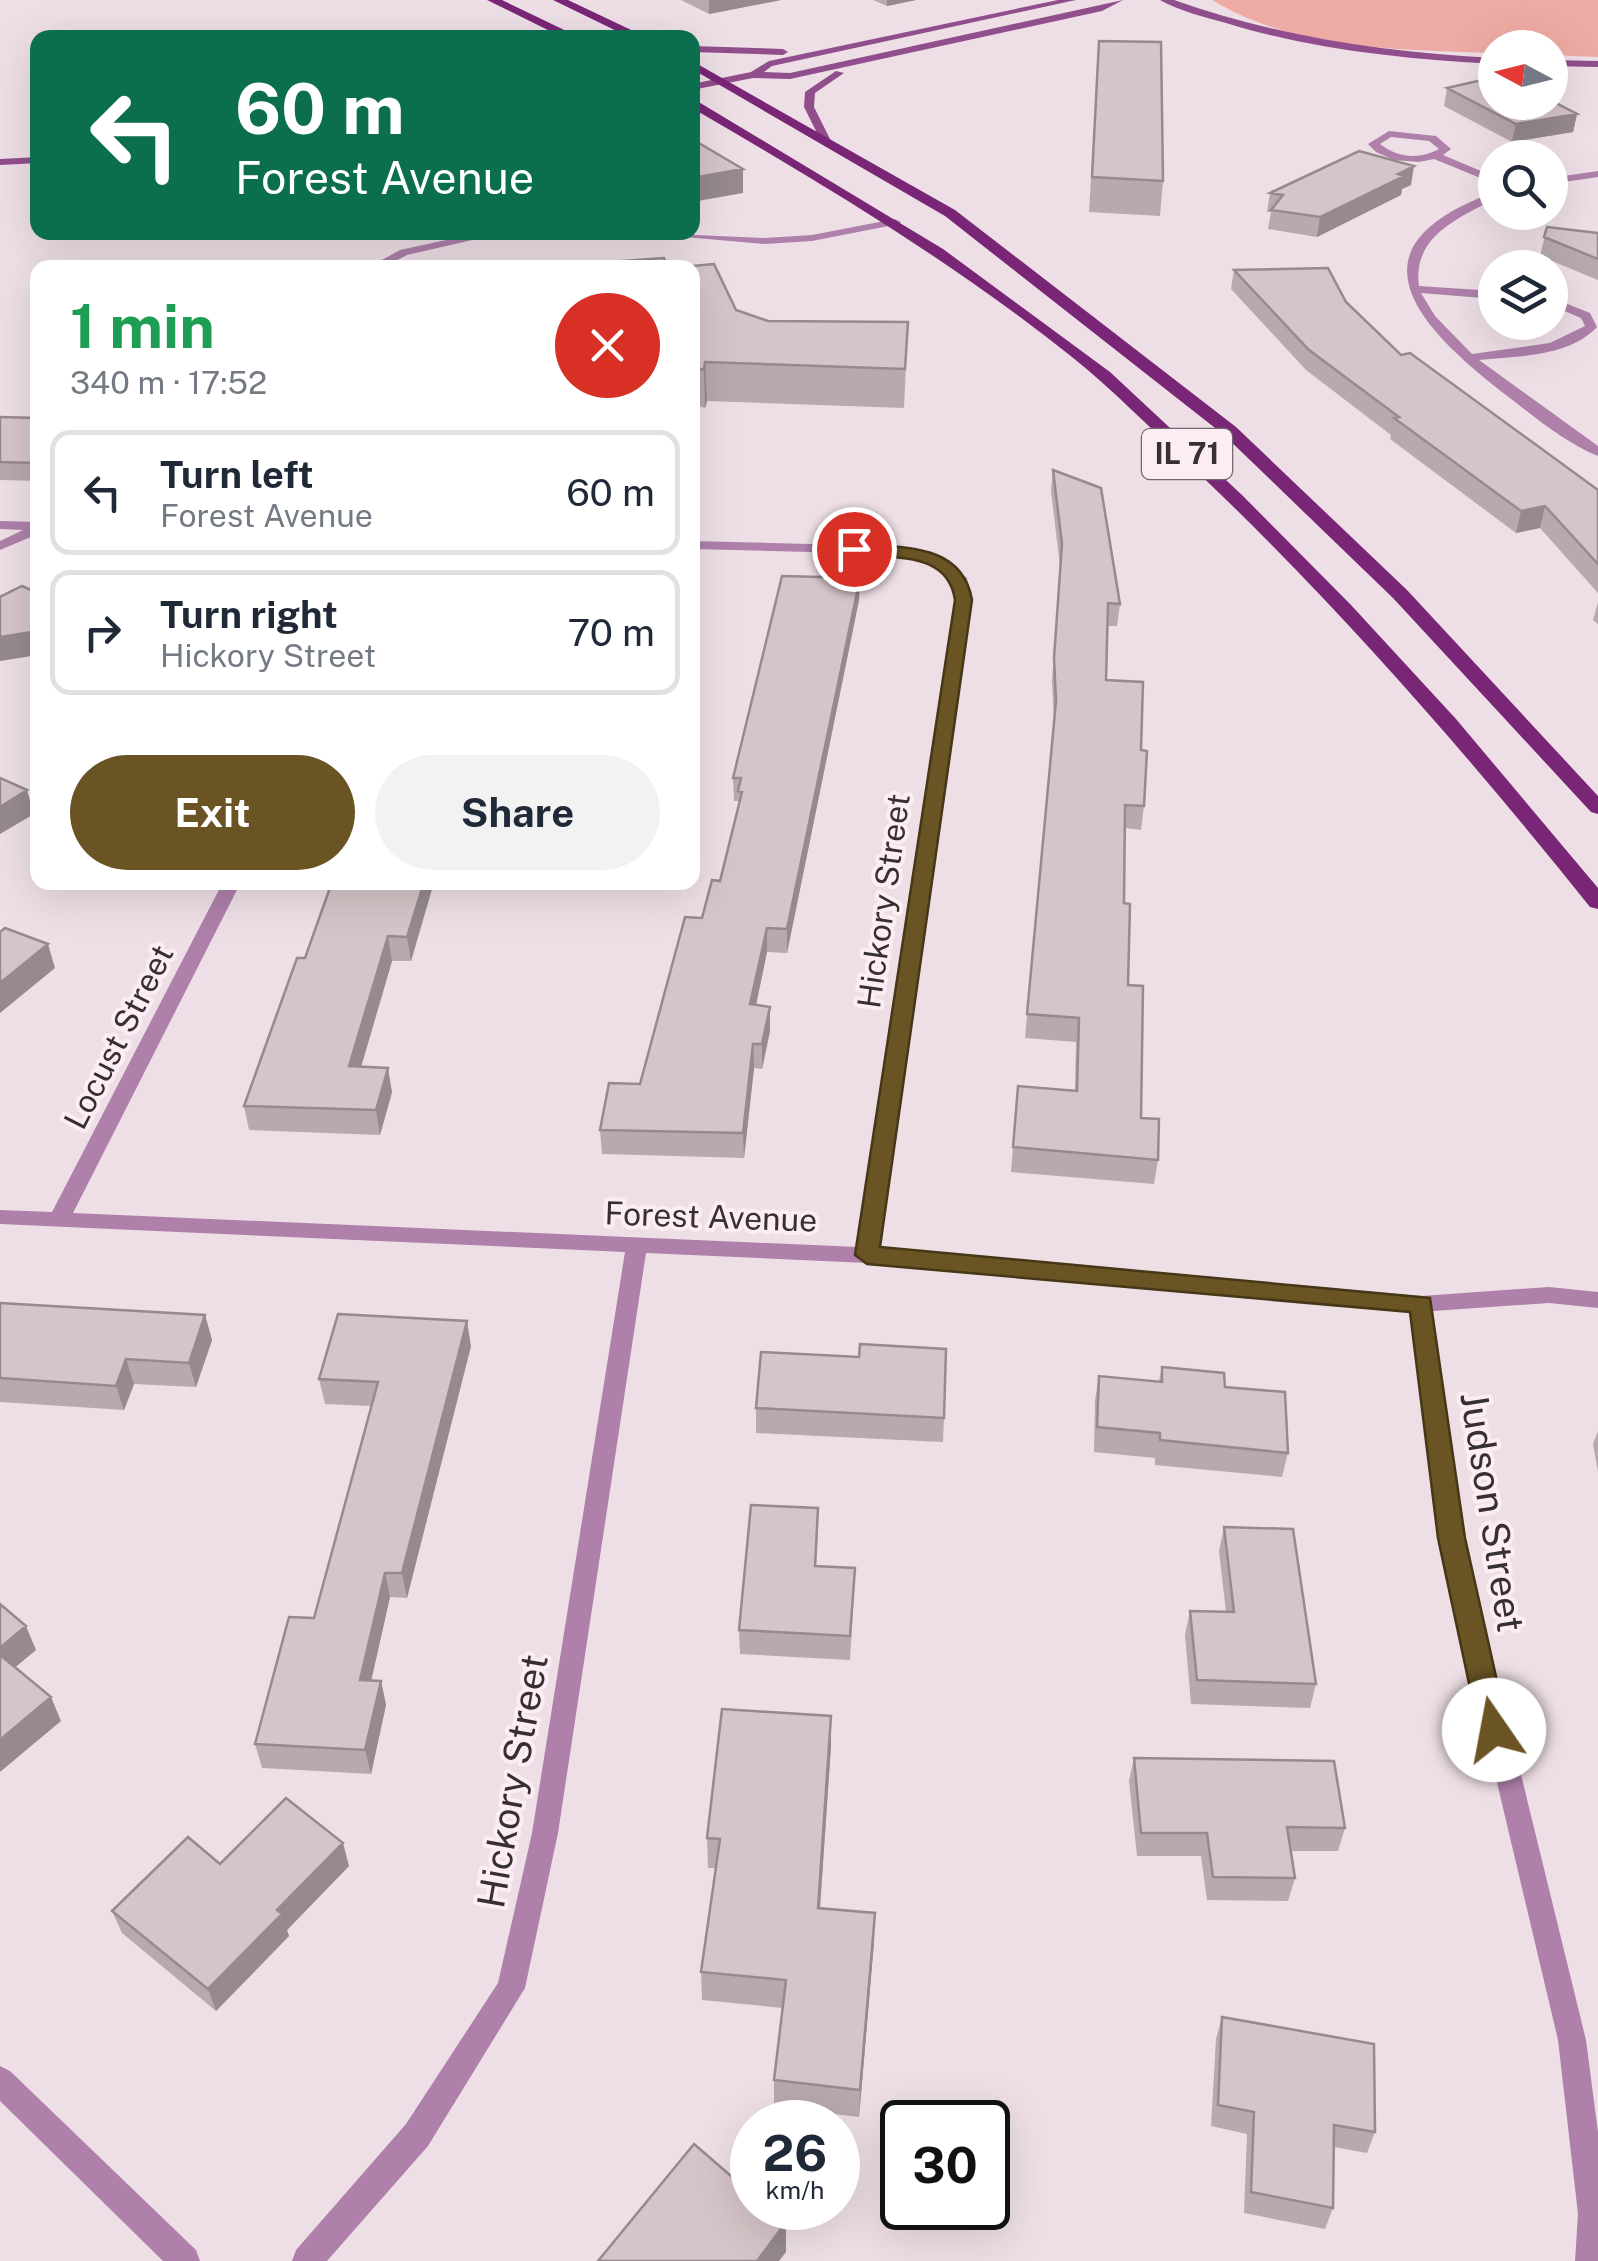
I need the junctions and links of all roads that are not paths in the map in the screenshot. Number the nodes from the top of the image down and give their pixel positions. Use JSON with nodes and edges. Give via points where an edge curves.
{"nodes":[{"id":1,"x":493,"y":0,"type":"edge"},
{"id":2,"x":559,"y":0,"type":"edge"},
{"id":3,"x":1071,"y":0,"type":"edge"},
{"id":4,"x":1118,"y":0,"type":"edge"},
{"id":5,"x":1165,"y":0,"type":"edge"},
{"id":6,"x":558,"y":30,"type":"edge"},
{"id":7,"x":625,"y":30,"type":"edge"},
{"id":8,"x":855,"y":45,"type":"junction"},
{"id":9,"x":700,"y":51,"type":"edge"},
{"id":10,"x":880,"y":57,"type":"junction"},
{"id":11,"x":1478,"y":60,"type":"edge"},
{"id":12,"x":1568,"y":63,"type":"edge"},
{"id":13,"x":1598,"y":64,"type":"edge"},
{"id":14,"x":700,"y":68,"type":"edge"},
{"id":15,"x":753,"y":75,"type":"junction"},
{"id":16,"x":724,"y":81,"type":"junction"},
{"id":17,"x":700,"y":86,"type":"edge"},
{"id":18,"x":700,"y":107,"type":"edge"},
{"id":19,"x":826,"y":141,"type":"junction"},
{"id":20,"x":1436,"y":156,"type":"junction"},
{"id":21,"x":30,"y":160,"type":"edge"},
{"id":22,"x":0,"y":162,"type":"edge"},
{"id":23,"x":1478,"y":173,"type":"edge"},
{"id":24,"x":1598,"y":174,"type":"edge"},
{"id":25,"x":1568,"y":178,"type":"edge"},
{"id":26,"x":1478,"y":205,"type":"edge"},
{"id":27,"x":895,"y":222,"type":"junction"},
{"id":28,"x":700,"y":237,"type":"edge"},
{"id":29,"x":463,"y":240,"type":"edge"},
{"id":30,"x":388,"y":260,"type":"edge"},
{"id":31,"x":1414,"y":289,"type":"junction"},
{"id":32,"x":1478,"y":294,"type":"edge"},
{"id":33,"x":1568,"y":308,"type":"edge"},
{"id":34,"x":1470,"y":358,"type":"junction"},
{"id":35,"x":1598,"y":452,"type":"edge"},
{"id":36,"x":0,"y":525,"type":"edge"},
{"id":37,"x":30,"y":527,"type":"edge"},
{"id":38,"x":30,"y":531,"type":"edge"},
{"id":39,"x":700,"y":544,"type":"edge"},
{"id":40,"x":0,"y":546,"type":"edge"},
{"id":41,"x":1598,"y":808,"type":"edge"},
{"id":42,"x":228,"y":890,"type":"edge"},
{"id":43,"x":1598,"y":902,"type":"edge"},
{"id":44,"x":0,"y":1217,"type":"edge"},
{"id":45,"x":58,"y":1219,"type":"junction"},
{"id":46,"x":636,"y":1248,"type":"junction"},
{"id":47,"x":867,"y":1255,"type":"junction"},
{"id":48,"x":1598,"y":1300,"type":"edge"},
{"id":49,"x":1421,"y":1304,"type":"junction"},
{"id":50,"x":0,"y":2081,"type":"edge"},
{"id":51,"x":185,"y":2261,"type":"edge"},
{"id":52,"x":306,"y":2261,"type":"edge"},
{"id":53,"x":1590,"y":2261,"type":"edge"}],
"edges":[{"from":1,"to":6,"type":"main road"},
{"from":2,"to":7,"type":"main road"},
{"from":3,"to":8,"type":"main road"},
{"from":4,"to":10,"type":"main road"},
{"from":5,"to":11,"type":"main road","via":[[1245,30],[1308,44]]},
{"from":8,"to":9,"type":"main road","via":[[748,54]]},
{"from":8,"to":15,"type":"main road","via":[[769,64]]},
{"from":10,"to":15,"type":"main road","via":[[790,76]]},
{"from":10,"to":19,"type":"main road","via":[[830,76],[810,92],[809,107]]},
{"from":12,"to":13,"type":"main road"},
{"from":14,"to":16,"type":"main road","number":"IL 71"},
{"from":15,"to":16,"type":"main road"},
{"from":16,"to":17,"type":"main road"},
{"from":16,"to":19,"type":"main road","number":"IL 71"},
{"from":18,"to":27,"type":"main road","number":"IL 71"},
{"from":19,"to":41,"type":"main road","number":"IL 71","via":[[950,213],[1230,431],[1400,594]]},
{"from":20,"to":20,"type":"street","via":[[1444,145],[1422,135],[1389,134],[1373,144],[1403,158]]},
{"from":20,"to":23,"type":"street"},
{"from":21,"to":22,"type":"main road"},
{"from":24,"to":25,"type":"street"},
{"from":26,"to":31,"type":"street","via":[[1438,228],[1416,254],[1410,271]]},
{"from":27,"to":28,"type":"street","via":[[765,241]]},
{"from":27,"to":43,"type":"main road","number":"IL 71","via":[[1081,357],[1277,536],[1497,776]]},
{"from":29,"to":30,"type":"street"},
{"from":31,"to":32,"type":"street"},
{"from":31,"to":34,"type":"street","via":[[1438,331]]},
{"from":33,"to":34,"type":"street","via":[[1586,316],[1590,327],[1584,336]]},
{"from":34,"to":35,"type":"street"},
{"from":36,"to":37,"type":"street"},
{"from":38,"to":40,"type":"street"},
{"from":39,"to":47,"type":"street","name":"Hickory Street","via":[[887,550],[922,555],[960,578],[963,600]]},
{"from":42,"to":45,"type":"street","name":"Locust Street"},
{"from":44,"to":45,"type":"street","name":"Forest Avenue"},
{"from":45,"to":46,"type":"street","name":"Forest Avenue"},
{"from":46,"to":47,"type":"street","name":"Forest Avenue"},
{"from":46,"to":52,"type":"street","name":"Hickory Street","via":[[546,1832],[512,1988],[417,2134]]},
{"from":47,"to":49,"type":"street","name":"Forest Avenue"},
{"from":48,"to":49,"type":"street","name":"Forest Avenue","via":[[1549,1296]]},
{"from":49,"to":53,"type":"street","name":"Judson Street","via":[[1452,1538],[1572,2040],[1593,2214]]},
{"from":50,"to":51,"type":"street"}]}
